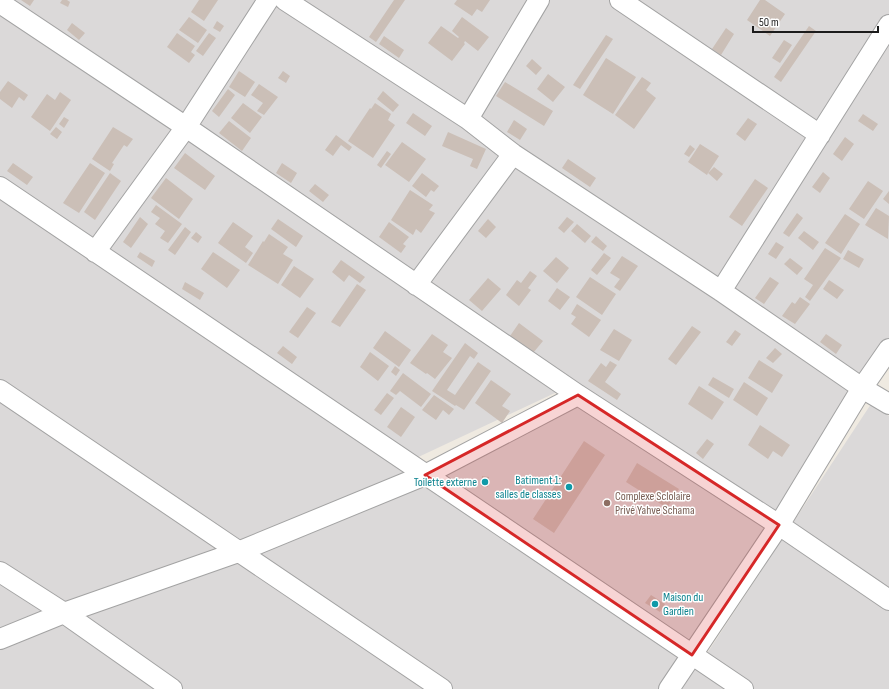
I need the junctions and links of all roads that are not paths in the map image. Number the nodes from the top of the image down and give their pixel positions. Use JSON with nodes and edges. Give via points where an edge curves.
{"nodes":[{"id":1,"x":268,"y":0,"type":"edge"},
{"id":2,"x":285,"y":0,"type":"edge"},
{"id":3,"x":539,"y":0,"type":"edge"},
{"id":4,"x":620,"y":0,"type":"edge"},
{"id":5,"x":0,"y":3,"type":"edge"},
{"id":6,"x":889,"y":25,"type":"edge"},
{"id":7,"x":468,"y":119,"type":"junction"},
{"id":8,"x":186,"y":127,"type":"junction"},
{"id":9,"x":820,"y":135,"type":"junction"},
{"id":10,"x":513,"y":154,"type":"junction"},
{"id":11,"x":0,"y":187,"type":"edge"},
{"id":12,"x":95,"y":252,"type":"junction"},
{"id":13,"x":416,"y":285,"type":"junction"},
{"id":14,"x":721,"y":291,"type":"junction"},
{"id":15,"x":889,"y":350,"type":"edge"},
{"id":16,"x":862,"y":388,"type":"junction"},
{"id":17,"x":0,"y":390,"type":"edge"},
{"id":18,"x":578,"y":395,"type":"junction"},
{"id":19,"x":889,"y":404,"type":"edge"},
{"id":20,"x":425,"y":474,"type":"junction"},
{"id":21,"x":779,"y":525,"type":"junction"},
{"id":22,"x":238,"y":552,"type":"junction"},
{"id":23,"x":0,"y":572,"type":"edge"},
{"id":24,"x":889,"y":600,"type":"edge"},
{"id":25,"x":64,"y":613,"type":"junction"},
{"id":26,"x":0,"y":639,"type":"edge"},
{"id":27,"x":692,"y":655,"type":"junction"},
{"id":28,"x":172,"y":689,"type":"edge"},
{"id":29,"x":442,"y":689,"type":"edge"},
{"id":30,"x":669,"y":689,"type":"edge"},
{"id":31,"x":743,"y":689,"type":"edge"}],
"edges":[{"from":1,"to":8,"type":"street"},
{"from":2,"to":7,"type":"street"},
{"from":3,"to":7,"type":"street"},
{"from":4,"to":9,"type":"street"},
{"from":5,"to":8,"type":"street"},
{"from":6,"to":9,"type":"street"},
{"from":7,"to":10,"type":"street"},
{"from":8,"to":12,"type":"street"},
{"from":8,"to":13,"type":"street"},
{"from":9,"to":14,"type":"street"},
{"from":10,"to":13,"type":"street"},
{"from":10,"to":14,"type":"street"},
{"from":11,"to":12,"type":"street"},
{"from":12,"to":20,"type":"street"},
{"from":13,"to":18,"type":"street"},
{"from":14,"to":16,"type":"street"},
{"from":15,"to":16,"type":"street"},
{"from":16,"to":19,"type":"street"},
{"from":16,"to":21,"type":"street"},
{"from":17,"to":22,"type":"street"},
{"from":18,"to":20,"type":"street"},
{"from":18,"to":21,"type":"street"},
{"from":20,"to":22,"type":"street"},
{"from":20,"to":27,"type":"street"},
{"from":21,"to":24,"type":"street"},
{"from":21,"to":27,"type":"street"},
{"from":22,"to":25,"type":"street"},
{"from":22,"to":29,"type":"street"},
{"from":23,"to":25,"type":"street"},
{"from":25,"to":26,"type":"street"},
{"from":25,"to":28,"type":"street"},
{"from":27,"to":30,"type":"street"},
{"from":27,"to":31,"type":"street"}]}
